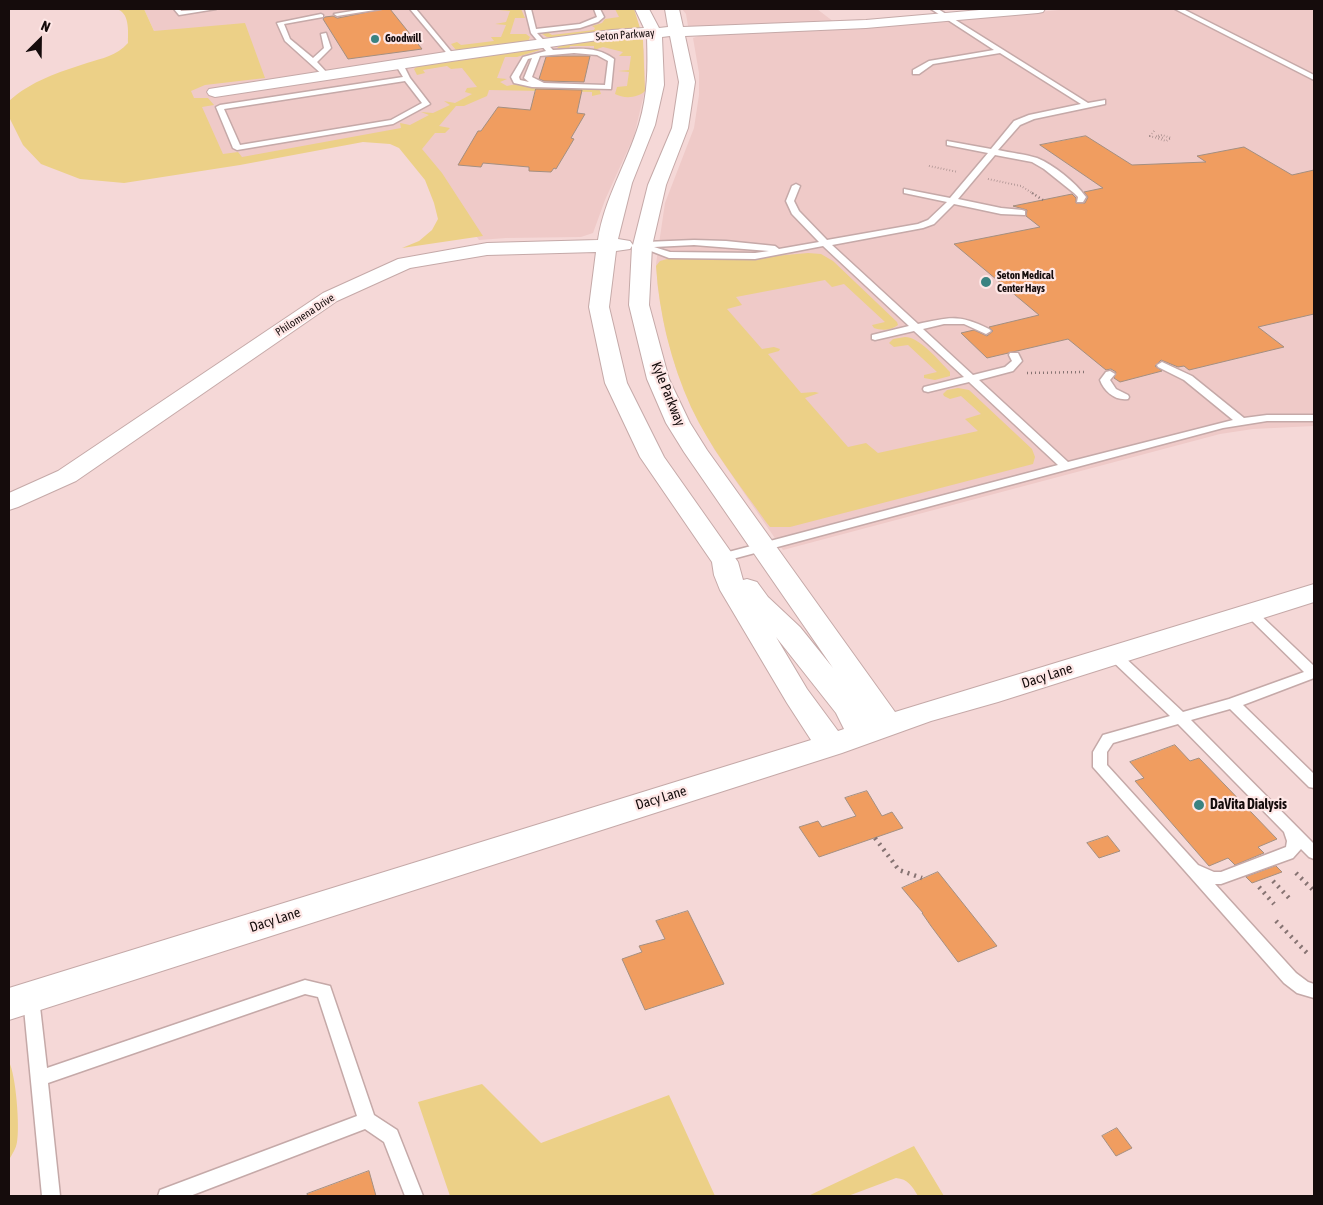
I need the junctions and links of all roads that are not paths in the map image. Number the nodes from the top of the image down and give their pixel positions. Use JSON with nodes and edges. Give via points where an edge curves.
{"nodes":[{"id":1,"x":177,"y":9,"type":"edge"},
{"id":2,"x":205,"y":9,"type":"edge"},
{"id":3,"x":213,"y":9,"type":"edge"},
{"id":4,"x":378,"y":9,"type":"edge"},
{"id":5,"x":413,"y":9,"type":"edge"},
{"id":6,"x":528,"y":9,"type":"edge"},
{"id":7,"x":598,"y":9,"type":"edge"},
{"id":8,"x":642,"y":9,"type":"edge"},
{"id":9,"x":672,"y":9,"type":"edge"},
{"id":10,"x":934,"y":9,"type":"edge"},
{"id":11,"x":1038,"y":9,"type":"edge"},
{"id":12,"x":1178,"y":9,"type":"edge"},
{"id":13,"x":337,"y":14,"type":"dead end"},
{"id":14,"x":321,"y":16,"type":"dead end"},
{"id":15,"x":948,"y":18,"type":"junction"},
{"id":16,"x":533,"y":31,"type":"junction"},
{"id":17,"x":677,"y":32,"type":"junction"},
{"id":18,"x":654,"y":33,"type":"junction"},
{"id":19,"x":324,"y":34,"type":"dead end"},
{"id":20,"x":544,"y":50,"type":"junction"},
{"id":21,"x":1000,"y":51,"type":"junction"},
{"id":22,"x":452,"y":56,"type":"junction"},
{"id":23,"x":314,"y":61,"type":"junction"},
{"id":24,"x":398,"y":64,"type":"junction"},
{"id":25,"x":916,"y":72,"type":"dead end"},
{"id":26,"x":325,"y":75,"type":"junction"},
{"id":27,"x":1314,"y":78,"type":"edge"},
{"id":28,"x":407,"y":79,"type":"junction"},
{"id":29,"x":608,"y":86,"type":"junction"},
{"id":30,"x":215,"y":92,"type":"joint"},
{"id":31,"x":608,"y":96,"type":"dead end"},
{"id":32,"x":1102,"y":102,"type":"dead end"},
{"id":33,"x":1087,"y":105,"type":"junction"},
{"id":34,"x":220,"y":107,"type":"junction"},
{"id":35,"x":950,"y":143,"type":"dead end"},
{"id":36,"x":992,"y":152,"type":"junction"},
{"id":37,"x":796,"y":186,"type":"dead end"},
{"id":38,"x":907,"y":191,"type":"dead end"},
{"id":39,"x":1080,"y":200,"type":"dead end"},
{"id":40,"x":952,"y":201,"type":"junction"},
{"id":41,"x":1022,"y":213,"type":"dead end"},
{"id":42,"x":826,"y":244,"type":"junction"},
{"id":43,"x":606,"y":245,"type":"junction"},
{"id":44,"x":642,"y":246,"type":"junction"},
{"id":45,"x":916,"y":328,"type":"junction"},
{"id":46,"x":986,"y":331,"type":"dead end"},
{"id":47,"x":875,"y":337,"type":"dead end"},
{"id":48,"x":1014,"y":355,"type":"dead end"},
{"id":49,"x":1162,"y":365,"type":"dead end"},
{"id":50,"x":1110,"y":374,"type":"dead end"},
{"id":51,"x":971,"y":379,"type":"junction"},
{"id":52,"x":928,"y":389,"type":"dead end"},
{"id":53,"x":1124,"y":398,"type":"dead end"},
{"id":54,"x":1314,"y":418,"type":"edge"},
{"id":55,"x":1241,"y":420,"type":"junction"},
{"id":56,"x":1066,"y":466,"type":"junction"},
{"id":57,"x":9,"y":502,"type":"edge"},
{"id":58,"x":763,"y":545,"type":"junction"},
{"id":59,"x":723,"y":560,"type":"junction"},
{"id":60,"x":1314,"y":592,"type":"edge"},
{"id":61,"x":1250,"y":612,"type":"junction"},
{"id":62,"x":1114,"y":655,"type":"junction"},
{"id":63,"x":1314,"y":673,"type":"edge"},
{"id":64,"x":1233,"y":703,"type":"junction"},
{"id":65,"x":1182,"y":718,"type":"junction"},
{"id":66,"x":860,"y":735,"type":"junction"},
{"id":67,"x":1314,"y":783,"type":"edge"},
{"id":68,"x":1291,"y":831,"type":"junction"},
{"id":69,"x":1314,"y":853,"type":"edge"},
{"id":70,"x":1190,"y":867,"type":"junction"},
{"id":71,"x":1314,"y":991,"type":"edge"},
{"id":72,"x":20,"y":1001,"type":"edge"},
{"id":73,"x":40,"y":1078,"type":"junction"},
{"id":74,"x":368,"y":1120,"type":"junction"},
{"id":75,"x":51,"y":1196,"type":"edge"},
{"id":76,"x":167,"y":1196,"type":"edge"},
{"id":77,"x":414,"y":1196,"type":"edge"}],
"edges":[{"from":1,"to":2,"type":"lane","via":[[179,13]]},
{"from":2,"to":3,"type":"lane"},
{"from":4,"to":13,"type":"lane"},
{"from":5,"to":22,"type":"lane"},
{"from":6,"to":16,"type":"lane"},
{"from":7,"to":16,"type":"lane","via":[[601,17],[598,21]]},
{"from":8,"to":18,"type":"street"},
{"from":9,"to":17,"type":"street","name":"Kyle Parkway"},
{"from":10,"to":15,"type":"lane"},
{"from":11,"to":15,"type":"street","name":"Seton Parkway"},
{"from":12,"to":27,"type":"lane"},
{"from":14,"to":23,"type":"lane","via":[[280,23],[290,45]]},
{"from":15,"to":17,"type":"street","name":"Seton Parkway"},
{"from":15,"to":21,"type":"lane"},
{"from":16,"to":20,"type":"lane"},
{"from":17,"to":18,"type":"street","name":"Seton Parkway"},
{"from":17,"to":44,"type":"street","name":"Kyle Parkway","via":[[687,82],[680,128],[657,185]]},
{"from":18,"to":20,"type":"street","name":"Seton Parkway","via":[[612,34]]},
{"from":18,"to":43,"type":"street","via":[[656,85],[647,125],[623,183]]},
{"from":19,"to":23,"type":"lane","via":[[328,48]]},
{"from":20,"to":22,"type":"street","name":"Seton Parkway"},
{"from":20,"to":29,"type":"lane","via":[[608,56],[612,60]]},
{"from":20,"to":29,"type":"lane","via":[[528,78],[534,82]]},
{"from":20,"to":29,"type":"lane","via":[[525,58],[517,81],[532,85]]},
{"from":21,"to":25,"type":"lane","via":[[931,62]]},
{"from":21,"to":33,"type":"lane"},
{"from":22,"to":24,"type":"street","name":"Seton Parkway"},
{"from":23,"to":26,"type":"lane"},
{"from":24,"to":26,"type":"street","name":"Seton Parkway"},
{"from":24,"to":28,"type":"lane"},
{"from":26,"to":30,"type":"street","name":"Seton Parkway"},
{"from":28,"to":34,"type":"lane"},
{"from":28,"to":34,"type":"lane","via":[[426,104],[393,122],[237,148]]},
{"from":29,"to":31,"type":"lane"},
{"from":30,"to":34,"type":"lane"},
{"from":32,"to":33,"type":"lane"},
{"from":33,"to":36,"type":"lane","via":[[1023,120]]},
{"from":35,"to":36,"type":"lane"},
{"from":36,"to":39,"type":"lane","via":[[1041,163],[1078,191],[1082,197]]},
{"from":36,"to":40,"type":"lane"},
{"from":37,"to":42,"type":"lane","via":[[790,198],[791,206]]},
{"from":38,"to":40,"type":"lane"},
{"from":40,"to":41,"type":"lane","via":[[1001,212]]},
{"from":40,"to":42,"type":"lane","via":[[931,222]]},
{"from":42,"to":44,"type":"lane","via":[[755,256],[669,255]]},
{"from":42,"to":45,"type":"lane"},
{"from":43,"to":44,"type":"street","name":"Philomena Drive"},
{"from":43,"to":57,"type":"street","name":"Philomena Drive","via":[[487,249],[405,263],[330,297],[68,476]]},
{"from":43,"to":59,"type":"street","via":[[599,307],[616,383],[652,457]]},
{"from":44,"to":58,"type":"street","name":"Kyle Parkway","via":[[639,305],[658,378],[678,423],[696,452]]},
{"from":45,"to":46,"type":"lane","via":[[957,321]]},
{"from":45,"to":47,"type":"lane"},
{"from":45,"to":51,"type":"lane"},
{"from":48,"to":51,"type":"lane","via":[[1017,361],[1009,369]]},
{"from":49,"to":55,"type":"lane","via":[[1193,382]]},
{"from":50,"to":53,"type":"lane","via":[[1105,380],[1107,386]]},
{"from":51,"to":52,"type":"lane"},
{"from":51,"to":56,"type":"lane"},
{"from":54,"to":55,"type":"lane"},
{"from":55,"to":56,"type":"lane"},
{"from":56,"to":58,"type":"lane"},
{"from":58,"to":59,"type":"lane"},
{"from":58,"to":66,"type":"street","name":"Kyle Parkway"},
{"from":59,"to":66,"type":"street","via":[[811,660],[848,708]]},
{"from":60,"to":61,"type":"street","name":"Dacy Lane"},
{"from":61,"to":62,"type":"street","name":"Dacy Lane"},
{"from":61,"to":63,"type":"lane"},
{"from":62,"to":65,"type":"lane"},
{"from":62,"to":66,"type":"street","name":"Dacy Lane","via":[[923,712]]},
{"from":63,"to":64,"type":"lane"},
{"from":64,"to":65,"type":"lane"},
{"from":64,"to":67,"type":"lane"},
{"from":65,"to":68,"type":"lane"},
{"from":65,"to":70,"type":"lane","via":[[1108,739],[1098,756],[1100,767]]},
{"from":66,"to":72,"type":"street","name":"Dacy Lane"},
{"from":68,"to":69,"type":"lane"},
{"from":68,"to":70,"type":"lane","via":[[1293,850],[1288,854],[1221,878],[1204,875]]},
{"from":70,"to":71,"type":"lane","via":[[1290,978]]},
{"from":72,"to":73,"type":"lane"},
{"from":73,"to":74,"type":"lane","via":[[305,987],[324,991]]},
{"from":73,"to":75,"type":"lane"},
{"from":74,"to":76,"type":"lane"},
{"from":74,"to":77,"type":"lane","via":[[391,1136]]}]}
